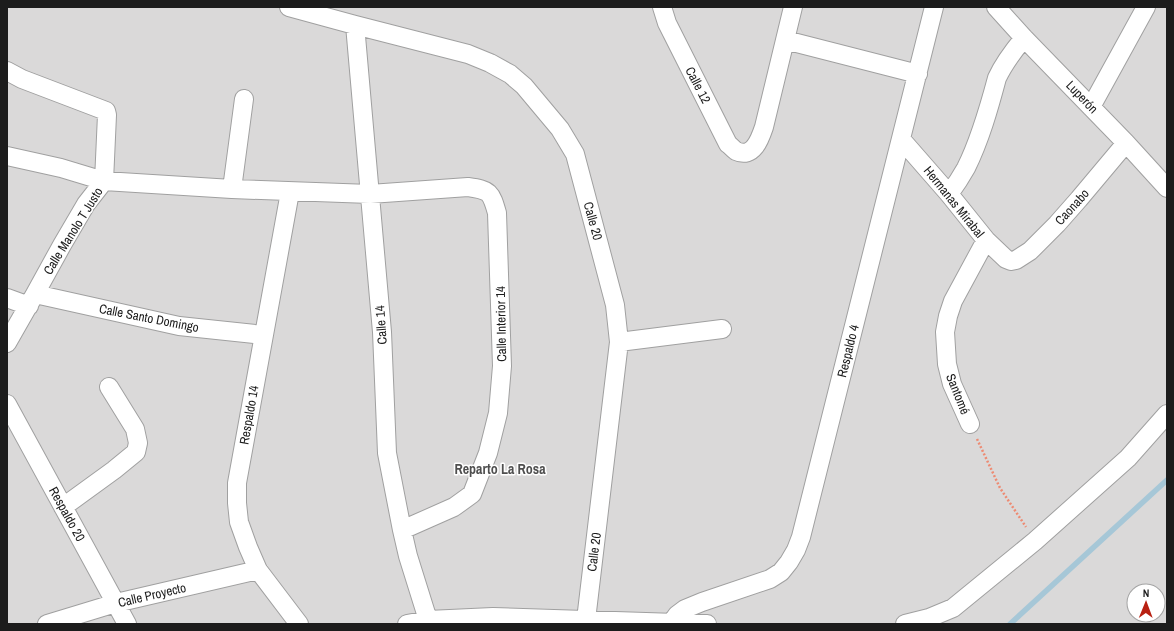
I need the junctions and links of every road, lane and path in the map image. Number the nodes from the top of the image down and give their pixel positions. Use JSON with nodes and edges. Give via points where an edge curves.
{"nodes":[{"id":1,"x":289,"y":7,"type":"edge"},
{"id":2,"x":662,"y":7,"type":"edge"},
{"id":3,"x":793,"y":7,"type":"edge"},
{"id":4,"x":934,"y":7,"type":"edge"},
{"id":5,"x":996,"y":7,"type":"edge"},
{"id":6,"x":1146,"y":7,"type":"edge"},
{"id":7,"x":355,"y":25,"type":"junction"},
{"id":8,"x":1024,"y":38,"type":"junction"},
{"id":9,"x":785,"y":40,"type":"junction"},
{"id":10,"x":7,"y":71,"type":"edge"},
{"id":11,"x":918,"y":74,"type":"junction"},
{"id":12,"x":244,"y":99,"type":"dead end"},
{"id":13,"x":1091,"y":107,"type":"junction"},
{"id":14,"x":901,"y":138,"type":"junction"},
{"id":15,"x":1126,"y":143,"type":"junction"},
{"id":16,"x":7,"y":156,"type":"edge"},
{"id":17,"x":104,"y":181,"type":"junction"},
{"id":18,"x":1167,"y":188,"type":"edge"},
{"id":19,"x":232,"y":189,"type":"junction"},
{"id":20,"x":290,"y":192,"type":"junction"},
{"id":21,"x":370,"y":194,"type":"junction"},
{"id":22,"x":949,"y":194,"type":"junction"},
{"id":23,"x":986,"y":240,"type":"junction"},
{"id":24,"x":1011,"y":261,"type":"joint"},
{"id":25,"x":7,"y":298,"type":"edge"},
{"id":26,"x":32,"y":300,"type":"junction"},
{"id":27,"x":722,"y":329,"type":"dead end"},
{"id":28,"x":264,"y":335,"type":"junction"},
{"id":29,"x":619,"y":342,"type":"junction"},
{"id":30,"x":7,"y":343,"type":"edge"},
{"id":31,"x":109,"y":387,"type":"dead end"},
{"id":32,"x":7,"y":404,"type":"edge"},
{"id":33,"x":1167,"y":414,"type":"edge"},
{"id":34,"x":970,"y":424,"type":"joint"},
{"id":35,"x":63,"y":507,"type":"junction"},
{"id":36,"x":402,"y":530,"type":"junction"},
{"id":37,"x":1035,"y":541,"type":"junction"},
{"id":38,"x":258,"y":570,"type":"junction"},
{"id":39,"x":116,"y":603,"type":"junction"},
{"id":40,"x":428,"y":620,"type":"junction"},
{"id":41,"x":586,"y":620,"type":"junction"},
{"id":42,"x":672,"y":622,"type":"junction"},
{"id":43,"x":47,"y":624,"type":"edge"},
{"id":44,"x":127,"y":624,"type":"edge"},
{"id":45,"x":299,"y":624,"type":"edge"},
{"id":46,"x":407,"y":624,"type":"edge"},
{"id":47,"x":707,"y":624,"type":"edge"},
{"id":48,"x":905,"y":624,"type":"edge"}],
"edges":[{"from":1,"to":7,"type":"street","name":"Calle 20"},
{"from":2,"to":9,"type":"street","name":"Calle 12","via":[[666,23],[728,144],[736,151],[746,153],[754,149],[760,140]]},
{"from":3,"to":9,"type":"street"},
{"from":4,"to":11,"type":"street","name":"Respaldo 4"},
{"from":5,"to":8,"type":"street","name":"Luperón"},
{"from":6,"to":13,"type":"street"},
{"from":7,"to":21,"type":"street","name":"Calle 14"},
{"from":7,"to":29,"type":"street","name":"Calle 20","via":[[468,54],[490,63],[510,74],[544,109],[575,154],[615,305]]},
{"from":8,"to":13,"type":"street","name":"Luperón"},
{"from":8,"to":22,"type":"street","via":[[997,78],[970,160]]},
{"from":9,"to":11,"type":"street"},
{"from":10,"to":17,"type":"street","name":"Calle Manolo T Justo","via":[[106,111],[108,115]]},
{"from":11,"to":14,"type":"street","name":"Respaldo 4"},
{"from":12,"to":19,"type":"street"},
{"from":13,"to":15,"type":"street","name":"Luperón"},
{"from":14,"to":22,"type":"street","name":"Hermanas Mirabal"},
{"from":14,"to":42,"type":"street","name":"Respaldo 4","via":[[796,550],[781,572],[770,580],[685,609]]},
{"from":15,"to":18,"type":"street","name":"Luperón"},
{"from":15,"to":24,"type":"street","name":"Caonabo","via":[[1057,224],[1030,251]]},
{"from":16,"to":17,"type":"street","name":"Calle Interior 14"},
{"from":17,"to":19,"type":"street","name":"Calle Interior 14"},
{"from":17,"to":26,"type":"street","name":"Calle Manolo T Justo","via":[[86,204]]},
{"from":19,"to":20,"type":"street","name":"Calle Interior 14"},
{"from":20,"to":21,"type":"street","name":"Calle Interior 14"},
{"from":20,"to":28,"type":"street","name":"Respaldo 14"},
{"from":21,"to":36,"type":"street","name":"Calle 14","via":[[382,332],[387,453]]},
{"from":21,"to":36,"type":"street","name":"Calle Interior 14","via":[[468,187],[484,189],[493,198],[497,213],[502,366],[498,413],[488,454],[472,494],[454,507]]},
{"from":22,"to":23,"type":"street","name":"Hermanas Mirabal"},
{"from":23,"to":24,"type":"street","name":"Hermanas Mirabal"},
{"from":23,"to":34,"type":"street","name":"Santomé","via":[[953,301],[945,332],[947,364],[952,384]]},
{"from":25,"to":26,"type":"street","name":"Calle Santo Domingo"},
{"from":26,"to":28,"type":"street","name":"Calle Santo Domingo","via":[[179,326]]},
{"from":26,"to":30,"type":"street","name":"Calle Manolo T Justo"},
{"from":27,"to":29,"type":"street"},
{"from":28,"to":38,"type":"street","name":"Respaldo 14","via":[[237,483],[239,522]]},
{"from":29,"to":41,"type":"street","name":"Calle 20"},
{"from":31,"to":35,"type":"street","via":[[135,429],[138,443],[136,452]]},
{"from":32,"to":35,"type":"street","name":"Respaldo 20"},
{"from":33,"to":37,"type":"street","via":[[1128,458]]},
{"from":34,"to":37,"type":"path","name":"Santomé","via":[[1000,488]]},
{"from":35,"to":39,"type":"street","name":"Respaldo 20"},
{"from":36,"to":40,"type":"street","name":"Calle 14"},
{"from":37,"to":48,"type":"street","via":[[953,608]]},
{"from":38,"to":39,"type":"street","name":"Calle Proyecto"},
{"from":38,"to":45,"type":"street","name":"Respaldo 14"},
{"from":39,"to":43,"type":"street","name":"Calle Proyecto"},
{"from":39,"to":44,"type":"street","name":"Respaldo 20"},
{"from":40,"to":41,"type":"street","via":[[493,617]]},
{"from":40,"to":46,"type":"street"},
{"from":41,"to":42,"type":"street"},
{"from":42,"to":47,"type":"street"}]}
